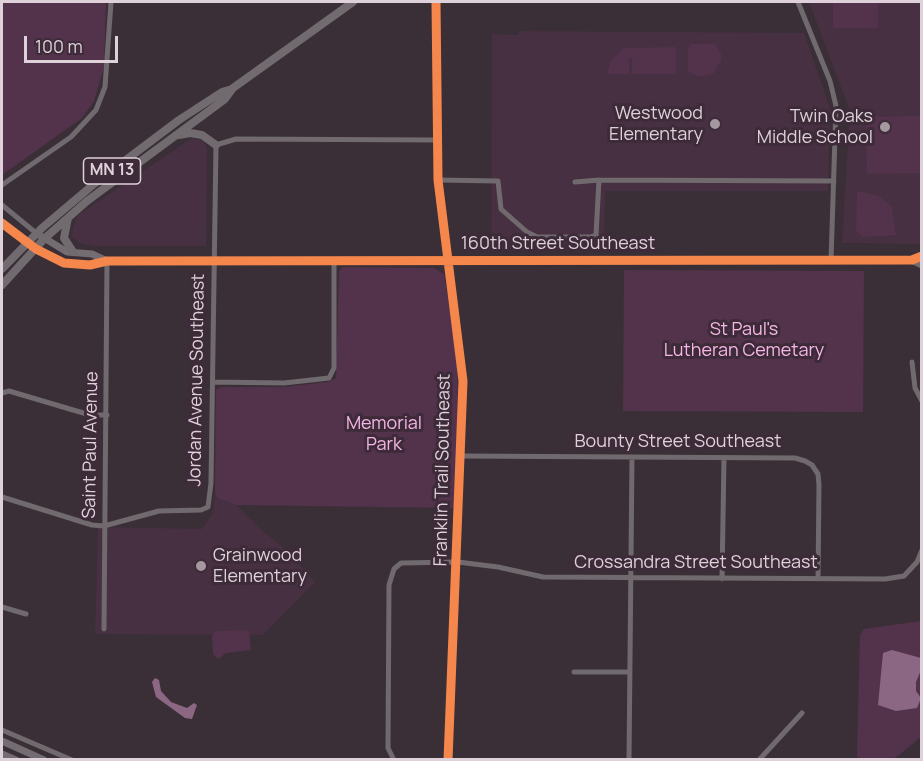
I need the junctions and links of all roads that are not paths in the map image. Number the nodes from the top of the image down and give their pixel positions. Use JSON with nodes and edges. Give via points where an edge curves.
{"nodes":[{"id":1,"x":111,"y":2,"type":"edge"},
{"id":2,"x":353,"y":2,"type":"edge"},
{"id":3,"x":436,"y":2,"type":"edge"},
{"id":4,"x":798,"y":2,"type":"edge"},
{"id":5,"x":233,"y":88,"type":"junction"},
{"id":6,"x":171,"y":138,"type":"junction"},
{"id":7,"x":437,"y":140,"type":"junction"},
{"id":8,"x":216,"y":145,"type":"junction"},
{"id":9,"x":438,"y":180,"type":"junction"},
{"id":10,"x":598,"y":180,"type":"junction"},
{"id":11,"x":834,"y":181,"type":"junction"},
{"id":12,"x":575,"y":182,"type":"dead end"},
{"id":13,"x":2,"y":185,"type":"edge"},
{"id":14,"x":2,"y":206,"type":"edge"},
{"id":15,"x":69,"y":217,"type":"junction"},
{"id":16,"x":2,"y":223,"type":"edge"},
{"id":17,"x":36,"y":233,"type":"junction"},
{"id":18,"x":44,"y":239,"type":"junction"},
{"id":19,"x":27,"y":242,"type":"junction"},
{"id":20,"x":36,"y":249,"type":"junction"},
{"id":21,"x":73,"y":252,"type":"junction"},
{"id":22,"x":921,"y":256,"type":"edge"},
{"id":23,"x":831,"y":260,"type":"junction"},
{"id":24,"x":912,"y":260,"type":"junction"},
{"id":25,"x":107,"y":261,"type":"junction"},
{"id":26,"x":213,"y":261,"type":"junction"},
{"id":27,"x":334,"y":261,"type":"junction"},
{"id":28,"x":448,"y":261,"type":"junction"},
{"id":29,"x":921,"y":265,"type":"edge"},
{"id":30,"x":2,"y":268,"type":"edge"},
{"id":31,"x":2,"y":285,"type":"edge"},
{"id":32,"x":912,"y":363,"type":"dead end"},
{"id":33,"x":213,"y":382,"type":"junction"},
{"id":34,"x":2,"y":393,"type":"edge"},
{"id":35,"x":921,"y":401,"type":"edge"},
{"id":36,"x":107,"y":415,"type":"junction"},
{"id":37,"x":462,"y":456,"type":"junction"},
{"id":38,"x":632,"y":457,"type":"junction"},
{"id":39,"x":724,"y":458,"type":"junction"},
{"id":40,"x":2,"y":497,"type":"edge"},
{"id":41,"x":105,"y":526,"type":"junction"},
{"id":42,"x":921,"y":550,"type":"edge"},
{"id":43,"x":458,"y":562,"type":"junction"},
{"id":44,"x":630,"y":578,"type":"junction"},
{"id":45,"x":722,"y":579,"type":"junction"},
{"id":46,"x":818,"y":579,"type":"junction"},
{"id":47,"x":2,"y":607,"type":"edge"},
{"id":48,"x":26,"y":614,"type":"dead end"},
{"id":49,"x":104,"y":629,"type":"dead end"},
{"id":50,"x":574,"y":672,"type":"dead end"},
{"id":51,"x":630,"y":672,"type":"junction"},
{"id":52,"x":802,"y":713,"type":"dead end"},
{"id":53,"x":2,"y":730,"type":"edge"},
{"id":54,"x":2,"y":741,"type":"edge"},
{"id":55,"x":2,"y":753,"type":"edge"},
{"id":56,"x":16,"y":759,"type":"edge"},
{"id":57,"x":44,"y":759,"type":"edge"},
{"id":58,"x":72,"y":759,"type":"edge"},
{"id":59,"x":394,"y":759,"type":"edge"},
{"id":60,"x":448,"y":759,"type":"edge"},
{"id":61,"x":629,"y":759,"type":"edge"},
{"id":62,"x":759,"y":759,"type":"edge"}],
"edges":[{"from":1,"to":13,"type":"street","via":[[105,87],[96,110],[71,137]]},
{"from":2,"to":5,"type":"main road","number":"MN 13"},
{"from":3,"to":7,"type":"street","name":"Franklin Trail Southeast"},
{"from":4,"to":11,"type":"street","via":[[837,106]]},
{"from":5,"to":6,"type":"main road","number":"MN 13","via":[[225,99]]},
{"from":5,"to":17,"type":"main road","number":"MN 13","via":[[170,128]]},
{"from":6,"to":8,"type":"main road","via":[[195,133]]},
{"from":6,"to":15,"type":"main road","number":"MN 13"},
{"from":7,"to":8,"type":"street","via":[[236,139]]},
{"from":7,"to":9,"type":"street","name":"Franklin Trail Southeast"},
{"from":8,"to":26,"type":"street","name":"Jordan Avenue Southeast"},
{"from":9,"to":10,"type":"street","via":[[498,181],[501,209],[537,237],[596,235]]},
{"from":9,"to":28,"type":"street","name":"Franklin Trail Southeast"},
{"from":10,"to":11,"type":"street"},
{"from":10,"to":12,"type":"street"},
{"from":11,"to":23,"type":"street"},
{"from":14,"to":17,"type":"street","name":"160th Street Southeast"},
{"from":15,"to":18,"type":"main road","number":"MN 13"},
{"from":15,"to":21,"type":"main road","via":[[64,238]]},
{"from":16,"to":19,"type":"street","name":"160th Street Southeast"},
{"from":17,"to":18,"type":"street","name":"160th Street Southeast"},
{"from":17,"to":19,"type":"main road","number":"MN 13"},
{"from":18,"to":20,"type":"main road","number":"MN 13"},
{"from":18,"to":21,"type":"street","name":"160th Street Southeast"},
{"from":19,"to":20,"type":"street","name":"160th Street Southeast"},
{"from":19,"to":30,"type":"main road","number":"MN 13"},
{"from":20,"to":25,"type":"street","name":"160th Street Southeast","via":[[64,263],[90,265]]},
{"from":20,"to":31,"type":"main road","number":"MN 13"},
{"from":21,"to":25,"type":"street","name":"160th Street Southeast"},
{"from":22,"to":24,"type":"street","name":"160th Street Southeast"},
{"from":23,"to":24,"type":"street","name":"160th Street Southeast"},
{"from":23,"to":28,"type":"street","name":"160th Street Southeast"},
{"from":24,"to":29,"type":"street","name":"160th Street Southeast"},
{"from":25,"to":26,"type":"street","name":"160th Street Southeast"},
{"from":25,"to":36,"type":"street","name":"Saint Paul Avenue"},
{"from":26,"to":27,"type":"street","name":"160th Street Southeast"},
{"from":26,"to":33,"type":"street","name":"Jordan Avenue Southeast"},
{"from":27,"to":28,"type":"street","name":"160th Street Southeast"},
{"from":27,"to":33,"type":"street","via":[[334,368],[329,378],[284,383]]},
{"from":28,"to":37,"type":"street","name":"Franklin Trail Southeast","via":[[463,381]]},
{"from":32,"to":35,"type":"street"},
{"from":33,"to":41,"type":"street","name":"Jordan Avenue Southeast","via":[[208,507],[159,511]]},
{"from":34,"to":36,"type":"street","via":[[9,391],[90,415]]},
{"from":36,"to":41,"type":"street","name":"Saint Paul Avenue"},
{"from":37,"to":38,"type":"street","name":"Bounty Street Southeast"},
{"from":37,"to":43,"type":"street","name":"Franklin Trail Southeast"},
{"from":38,"to":39,"type":"street","name":"Bounty Street Southeast"},
{"from":38,"to":44,"type":"street"},
{"from":39,"to":45,"type":"street"},
{"from":39,"to":46,"type":"street","name":"Bounty Street Southeast","via":[[795,458],[812,465],[819,485]]},
{"from":40,"to":41,"type":"street"},
{"from":41,"to":49,"type":"street","name":"Saint Paul Avenue"},
{"from":42,"to":46,"type":"street","name":"Crossandra Street Southeast","via":[[910,570],[895,578]]},
{"from":43,"to":44,"type":"street","name":"Crossandra Street Southeast","via":[[543,577]]},
{"from":43,"to":59,"type":"street","name":"Crossandra Street Southeast","via":[[401,564],[390,576],[388,748]]},
{"from":43,"to":60,"type":"street","name":"Franklin Trail Southeast"},
{"from":44,"to":45,"type":"street","name":"Crossandra Street Southeast"},
{"from":44,"to":51,"type":"street"},
{"from":45,"to":46,"type":"street","name":"Crossandra Street Southeast"},
{"from":47,"to":48,"type":"street"},
{"from":50,"to":51,"type":"street"},
{"from":51,"to":61,"type":"street"},
{"from":52,"to":62,"type":"street"},
{"from":53,"to":58,"type":"street"},
{"from":54,"to":57,"type":"street"},
{"from":55,"to":56,"type":"street"}]}
